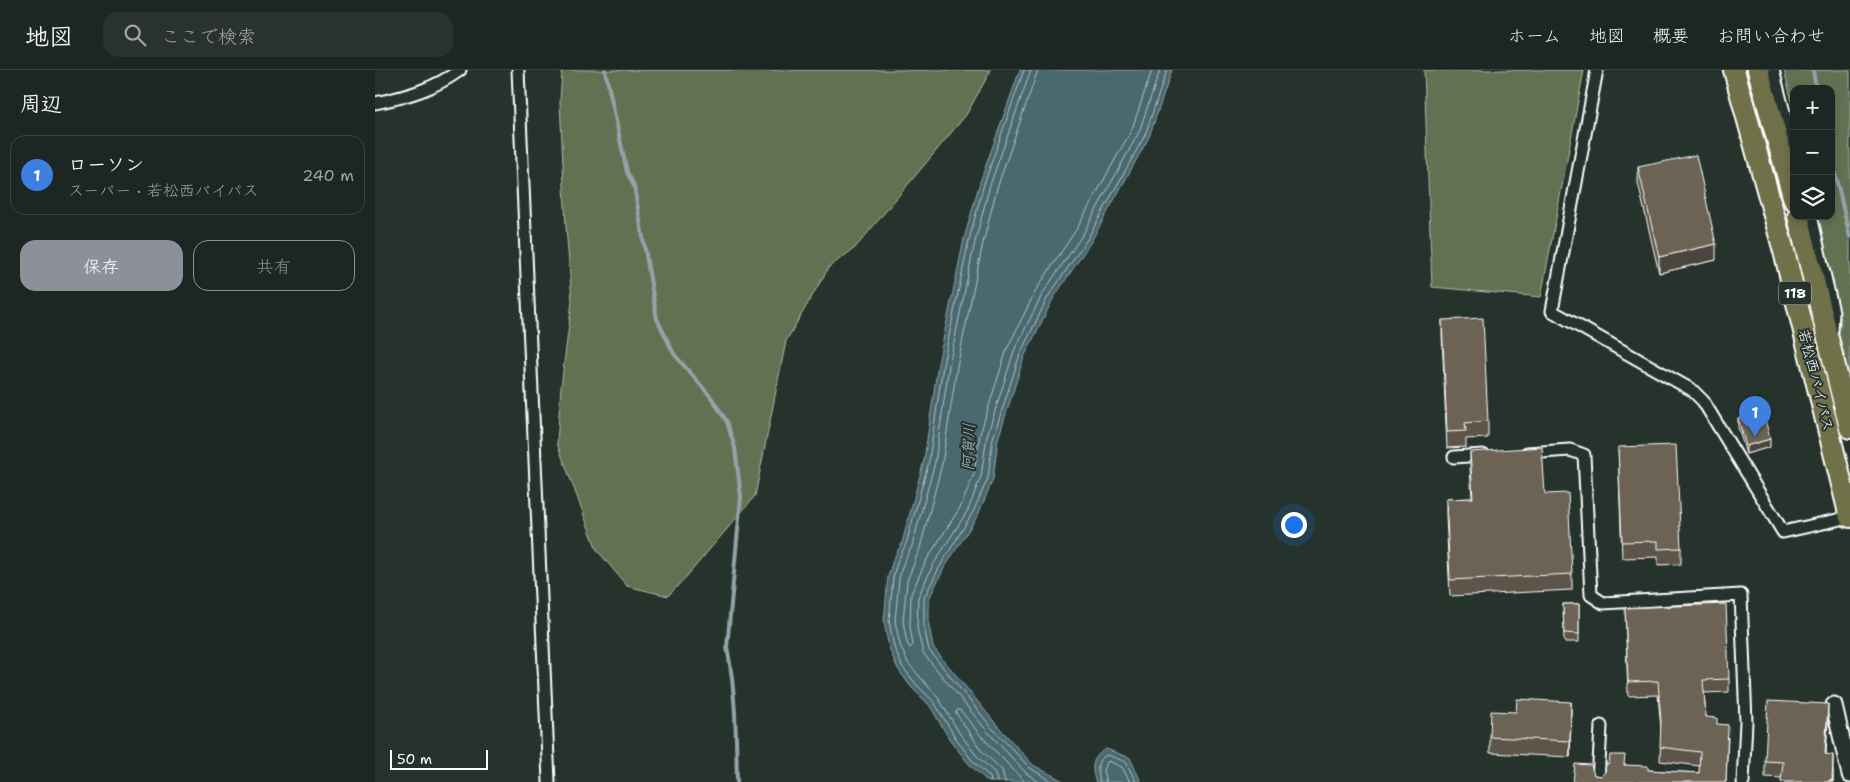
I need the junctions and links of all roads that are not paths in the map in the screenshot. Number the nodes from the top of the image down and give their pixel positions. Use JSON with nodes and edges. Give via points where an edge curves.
{"nodes":[{"id":1,"x":459,"y":70,"type":"edge"},
{"id":2,"x":518,"y":70,"type":"edge"},
{"id":3,"x":1597,"y":70,"type":"edge"},
{"id":4,"x":1724,"y":70,"type":"edge"},
{"id":5,"x":1734,"y":70,"type":"edge"},
{"id":6,"x":1758,"y":70,"type":"edge"},
{"id":7,"x":1773,"y":70,"type":"edge"},
{"id":8,"x":375,"y":103,"type":"edge"},
{"id":9,"x":1790,"y":136,"type":"edge"},
{"id":10,"x":1790,"y":186,"type":"edge"},
{"id":11,"x":1798,"y":220,"type":"edge"},
{"id":12,"x":1812,"y":220,"type":"edge"},
{"id":13,"x":1830,"y":347,"type":"junction"},
{"id":14,"x":1820,"y":394,"type":"junction"},
{"id":15,"x":1850,"y":428,"type":"edge"},
{"id":16,"x":1512,"y":454,"type":"edge"},
{"id":17,"x":1493,"y":455,"type":"edge"},
{"id":18,"x":1454,"y":457,"type":"dead end"},
{"id":19,"x":1850,"y":517,"type":"edge"},
{"id":20,"x":1834,"y":705,"type":"dead end"},
{"id":21,"x":1601,"y":726,"type":"dead end"},
{"id":22,"x":1850,"y":775,"type":"edge"},
{"id":23,"x":549,"y":782,"type":"edge"},
{"id":24,"x":1598,"y":782,"type":"edge"},
{"id":25,"x":1743,"y":782,"type":"edge"}],
"edges":[{"from":1,"to":8,"type":"street","via":[[418,92]]},
{"from":2,"to":23,"type":"street"},
{"from":3,"to":19,"type":"street","via":[[1552,310],[1692,390],[1703,401],[1783,532]]},
{"from":4,"to":14,"type":"street","via":[[1809,379]]},
{"from":5,"to":14,"type":"highway","name":"若松西バイパス","number":"118"},
{"from":6,"to":10,"type":"highway"},
{"from":7,"to":9,"type":"street"},
{"from":11,"to":13,"type":"highway","name":"若松西バイパス","number":"118"},
{"from":12,"to":13,"type":"street","via":[[1833,312]]},
{"from":13,"to":15,"type":"highway","name":"若松西バイパス","number":"118"},
{"from":14,"to":19,"type":"highway","name":"若松西バイパス","number":"118"},
{"from":16,"to":25,"type":"street","via":[[1570,450],[1584,454],[1591,594],[1603,603],[1741,595],[1746,722]]},
{"from":17,"to":18,"type":"street"},
{"from":20,"to":22,"type":"street"},
{"from":21,"to":24,"type":"street"}]}
